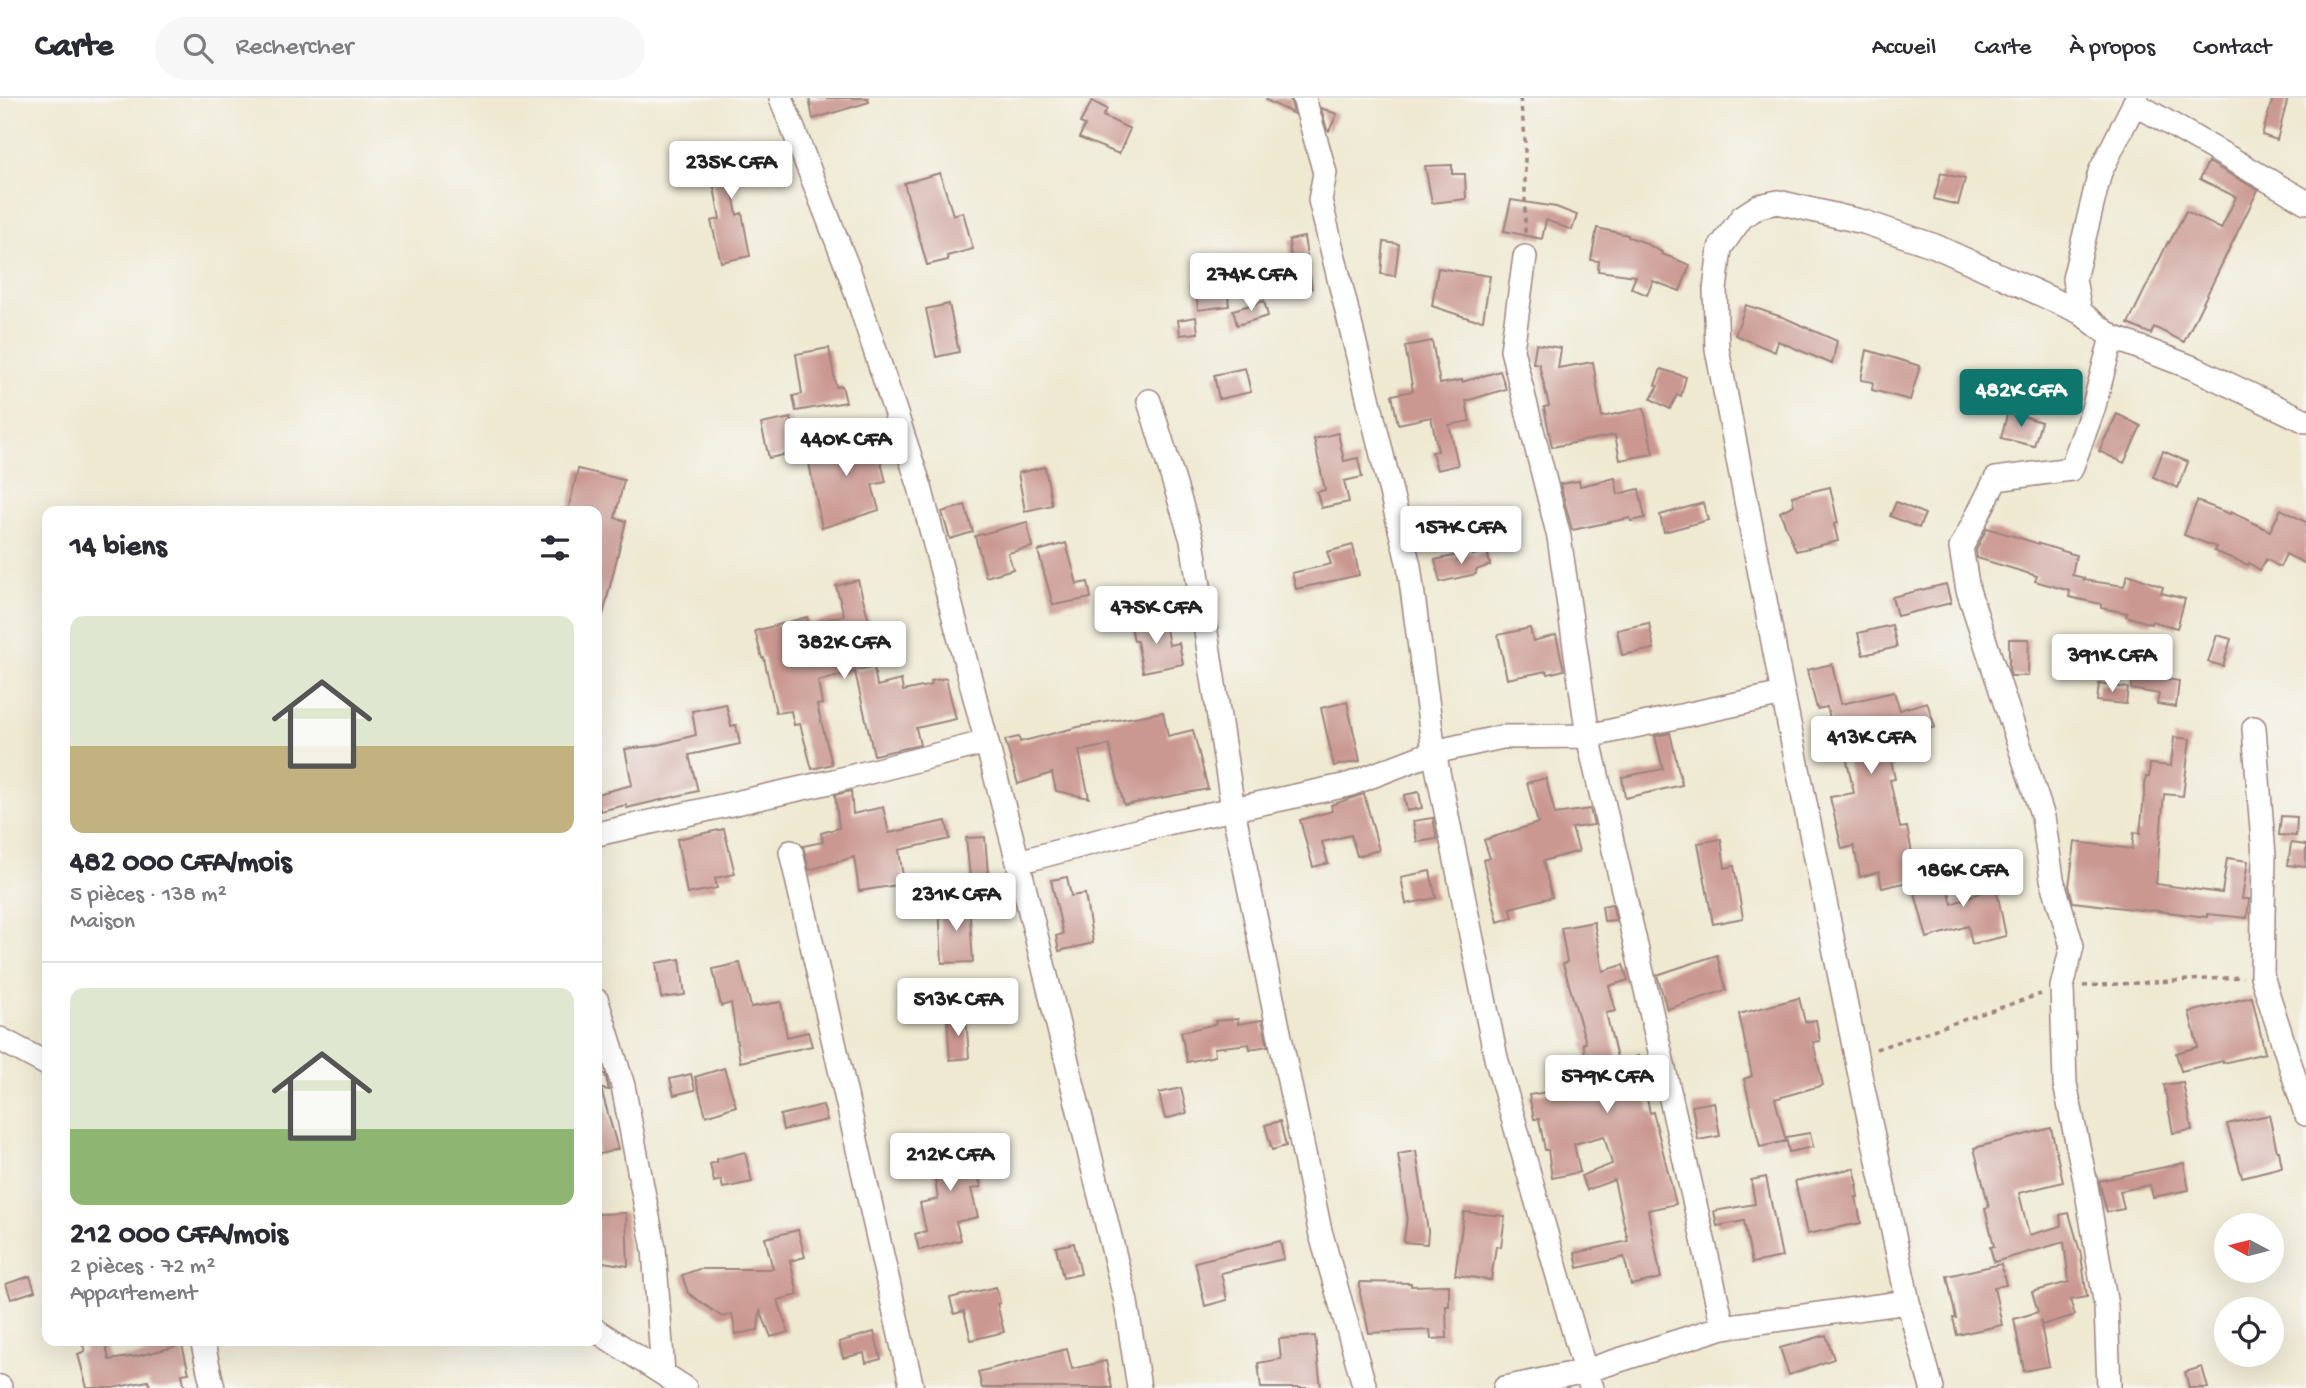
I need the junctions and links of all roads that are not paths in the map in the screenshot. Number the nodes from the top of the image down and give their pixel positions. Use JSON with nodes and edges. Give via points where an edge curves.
{"nodes":[{"id":1,"x":781,"y":98,"type":"edge"},
{"id":2,"x":1304,"y":98,"type":"edge"},
{"id":3,"x":2136,"y":101,"type":"edge"},
{"id":4,"x":2306,"y":202,"type":"edge"},
{"id":5,"x":1525,"y":257,"type":"road end"},
{"id":6,"x":2080,"y":312,"type":"junction"},
{"id":7,"x":2112,"y":337,"type":"junction"},
{"id":8,"x":1149,"y":401,"type":"dead end"},
{"id":9,"x":2306,"y":421,"type":"edge"},
{"id":10,"x":1783,"y":694,"type":"junction"},
{"id":11,"x":2253,"y":728,"type":"dead end"},
{"id":12,"x":1588,"y":736,"type":"junction"},
{"id":13,"x":987,"y":742,"type":"junction"},
{"id":14,"x":1434,"y":752,"type":"junction"},
{"id":15,"x":1233,"y":809,"type":"junction"},
{"id":16,"x":602,"y":833,"type":"edge"},
{"id":17,"x":791,"y":852,"type":"dead end"},
{"id":18,"x":1018,"y":862,"type":"junction"},
{"id":19,"x":602,"y":1017,"type":"edge"},
{"id":20,"x":0,"y":1039,"type":"edge"},
{"id":21,"x":42,"y":1062,"type":"edge"},
{"id":22,"x":2306,"y":1114,"type":"edge"},
{"id":23,"x":1908,"y":1302,"type":"junction"},
{"id":24,"x":1723,"y":1327,"type":"junction"},
{"id":25,"x":602,"y":1334,"type":"edge"},
{"id":26,"x":203,"y":1346,"type":"edge"},
{"id":27,"x":663,"y":1373,"type":"junction"},
{"id":28,"x":1589,"y":1379,"type":"edge"},
{"id":29,"x":213,"y":1388,"type":"edge"},
{"id":30,"x":685,"y":1388,"type":"edge"},
{"id":31,"x":912,"y":1388,"type":"edge"},
{"id":32,"x":1139,"y":1388,"type":"edge"},
{"id":33,"x":1365,"y":1388,"type":"edge"},
{"id":34,"x":1505,"y":1388,"type":"edge"},
{"id":35,"x":1932,"y":1388,"type":"edge"},
{"id":36,"x":2109,"y":1388,"type":"edge"}],
"edges":[{"from":1,"to":13,"type":"street","via":[[850,274],[920,487]]},
{"from":2,"to":14,"type":"street","via":[[1325,173],[1320,200],[1409,566]]},
{"from":3,"to":4,"type":"street"},
{"from":3,"to":6,"type":"street","via":[[2100,172],[2074,279]]},
{"from":5,"to":12,"type":"street","via":[[1512,349],[1559,537]]},
{"from":6,"to":7,"type":"street"},
{"from":6,"to":10,"type":"street","via":[[1935,246],[1864,222],[1777,202],[1742,217],[1720,248],[1715,290],[1717,349]]},
{"from":7,"to":9,"type":"street","via":[[2196,369]]},
{"from":7,"to":36,"type":"street","via":[[2071,468],[1996,479],[1961,548],[1968,590],[2043,817],[2052,879],[2072,946],[2062,987],[2066,1084],[2106,1306]]},
{"from":8,"to":15,"type":"street","via":[[1192,540]]},
{"from":10,"to":12,"type":"street"},
{"from":10,"to":23,"type":"street"},
{"from":11,"to":22,"type":"street","via":[[2264,856],[2262,976]]},
{"from":12,"to":14,"type":"street","via":[[1502,737]]},
{"from":12,"to":24,"type":"street"},
{"from":13,"to":16,"type":"street"},
{"from":13,"to":18,"type":"street"},
{"from":14,"to":15,"type":"street","via":[[1348,785]]},
{"from":14,"to":28,"type":"street","via":[[1496,1058]]},
{"from":15,"to":18,"type":"street"},
{"from":15,"to":33,"type":"street","via":[[1320,1231]]},
{"from":17,"to":31,"type":"street"},
{"from":18,"to":32,"type":"street","via":[[1126,1301]]},
{"from":19,"to":27,"type":"street","via":[[623,1086],[654,1249]]},
{"from":20,"to":21,"type":"street"},
{"from":23,"to":24,"type":"street"},
{"from":23,"to":35,"type":"street"},
{"from":24,"to":28,"type":"street"},
{"from":25,"to":27,"type":"street"},
{"from":26,"to":29,"type":"street"},
{"from":27,"to":30,"type":"street"},
{"from":28,"to":34,"type":"street"}]}
